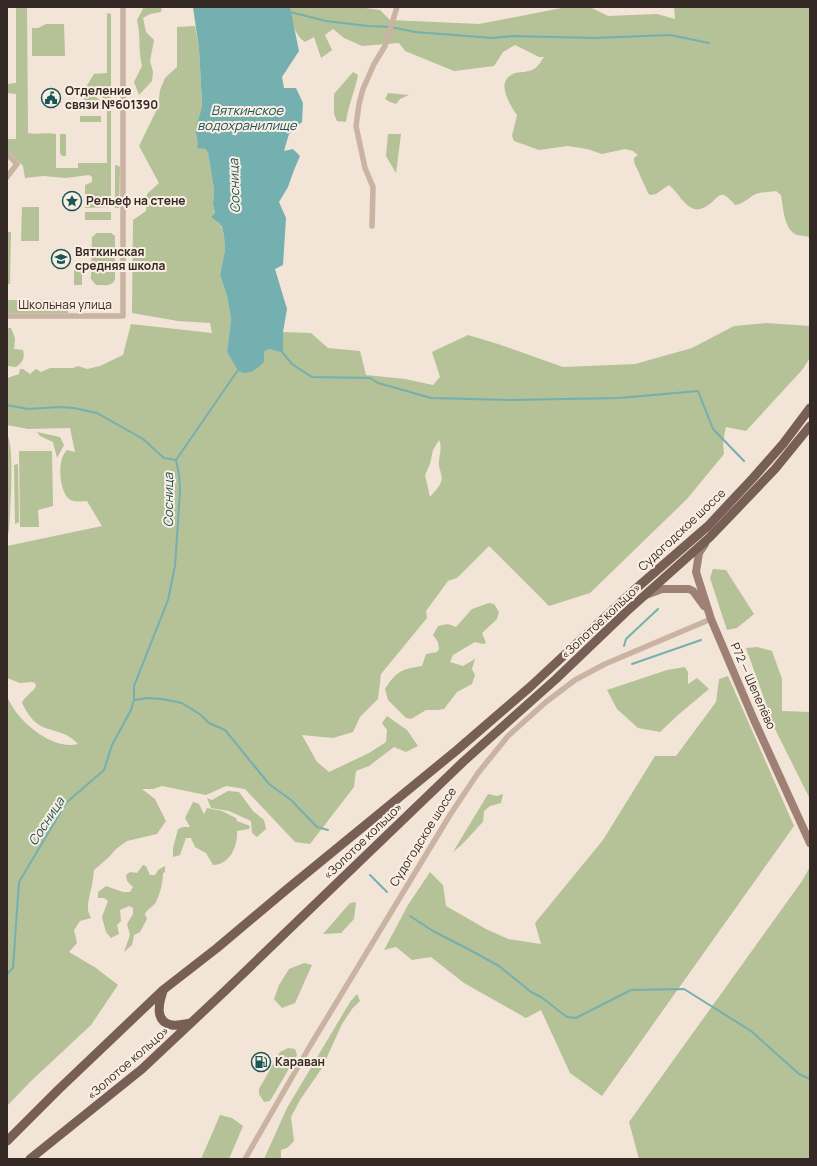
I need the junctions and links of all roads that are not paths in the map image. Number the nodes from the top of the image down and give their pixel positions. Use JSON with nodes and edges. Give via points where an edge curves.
{"nodes":[{"id":1,"x":123,"y":7,"type":"edge"},
{"id":2,"x":398,"y":7,"type":"edge"},
{"id":3,"x":7,"y":154,"type":"edge"},
{"id":4,"x":7,"y":177,"type":"edge"},
{"id":5,"x":372,"y":226,"type":"dead end"},
{"id":6,"x":7,"y":316,"type":"edge"},
{"id":7,"x":810,"y":408,"type":"edge"},
{"id":8,"x":810,"y":426,"type":"edge"},
{"id":9,"x":710,"y":537,"type":"junction"},
{"id":10,"x":646,"y":595,"type":"junction"},
{"id":11,"x":711,"y":619,"type":"junction"},
{"id":12,"x":595,"y":627,"type":"joint"},
{"id":13,"x":810,"y":843,"type":"edge"},
{"id":14,"x":164,"y":990,"type":"junction"},
{"id":15,"x":191,"y":1023,"type":"junction"},
{"id":16,"x":7,"y":1141,"type":"edge"},
{"id":17,"x":30,"y":1159,"type":"edge"},
{"id":18,"x":245,"y":1159,"type":"edge"}],
"edges":[{"from":1,"to":6,"type":"street","name":"Школьная улица","via":[[123,316]]},
{"from":2,"to":5,"type":"street","via":[[385,46],[363,89],[356,126],[365,168],[373,187]]},
{"from":3,"to":4,"type":"street","via":[[17,164]]},
{"from":7,"to":12,"type":"main road","name":"Судогодское шоссе","via":[[758,473],[708,526]]},
{"from":8,"to":9,"type":"main road","name":"Судогодское шоссе","via":[[775,469]]},
{"from":9,"to":10,"type":"main road","name":"«Золотое кольцо»"},
{"from":9,"to":11,"type":"street","name":"Р72 — Шепелёво","via":[[699,554],[696,572]]},
{"from":10,"to":11,"type":"street","via":[[662,589],[693,590]]},
{"from":10,"to":15,"type":"main road","name":"«Золотое кольцо»","via":[[464,761]]},
{"from":11,"to":13,"type":"street","name":"Р72 — Шепелёво"},
{"from":11,"to":18,"type":"street","name":"Судогодское шоссе","via":[[604,664],[575,680],[508,736],[478,773],[450,815],[310,1046]]},
{"from":12,"to":14,"type":"main road","name":"«Золотое кольцо»","via":[[457,750]]},
{"from":14,"to":15,"type":"main road","via":[[158,1006],[164,1021],[171,1025]]},
{"from":14,"to":16,"type":"main road","name":"«Золотое кольцо»"},
{"from":15,"to":17,"type":"main road","name":"«Золотое кольцо»","via":[[142,1069]]}]}
